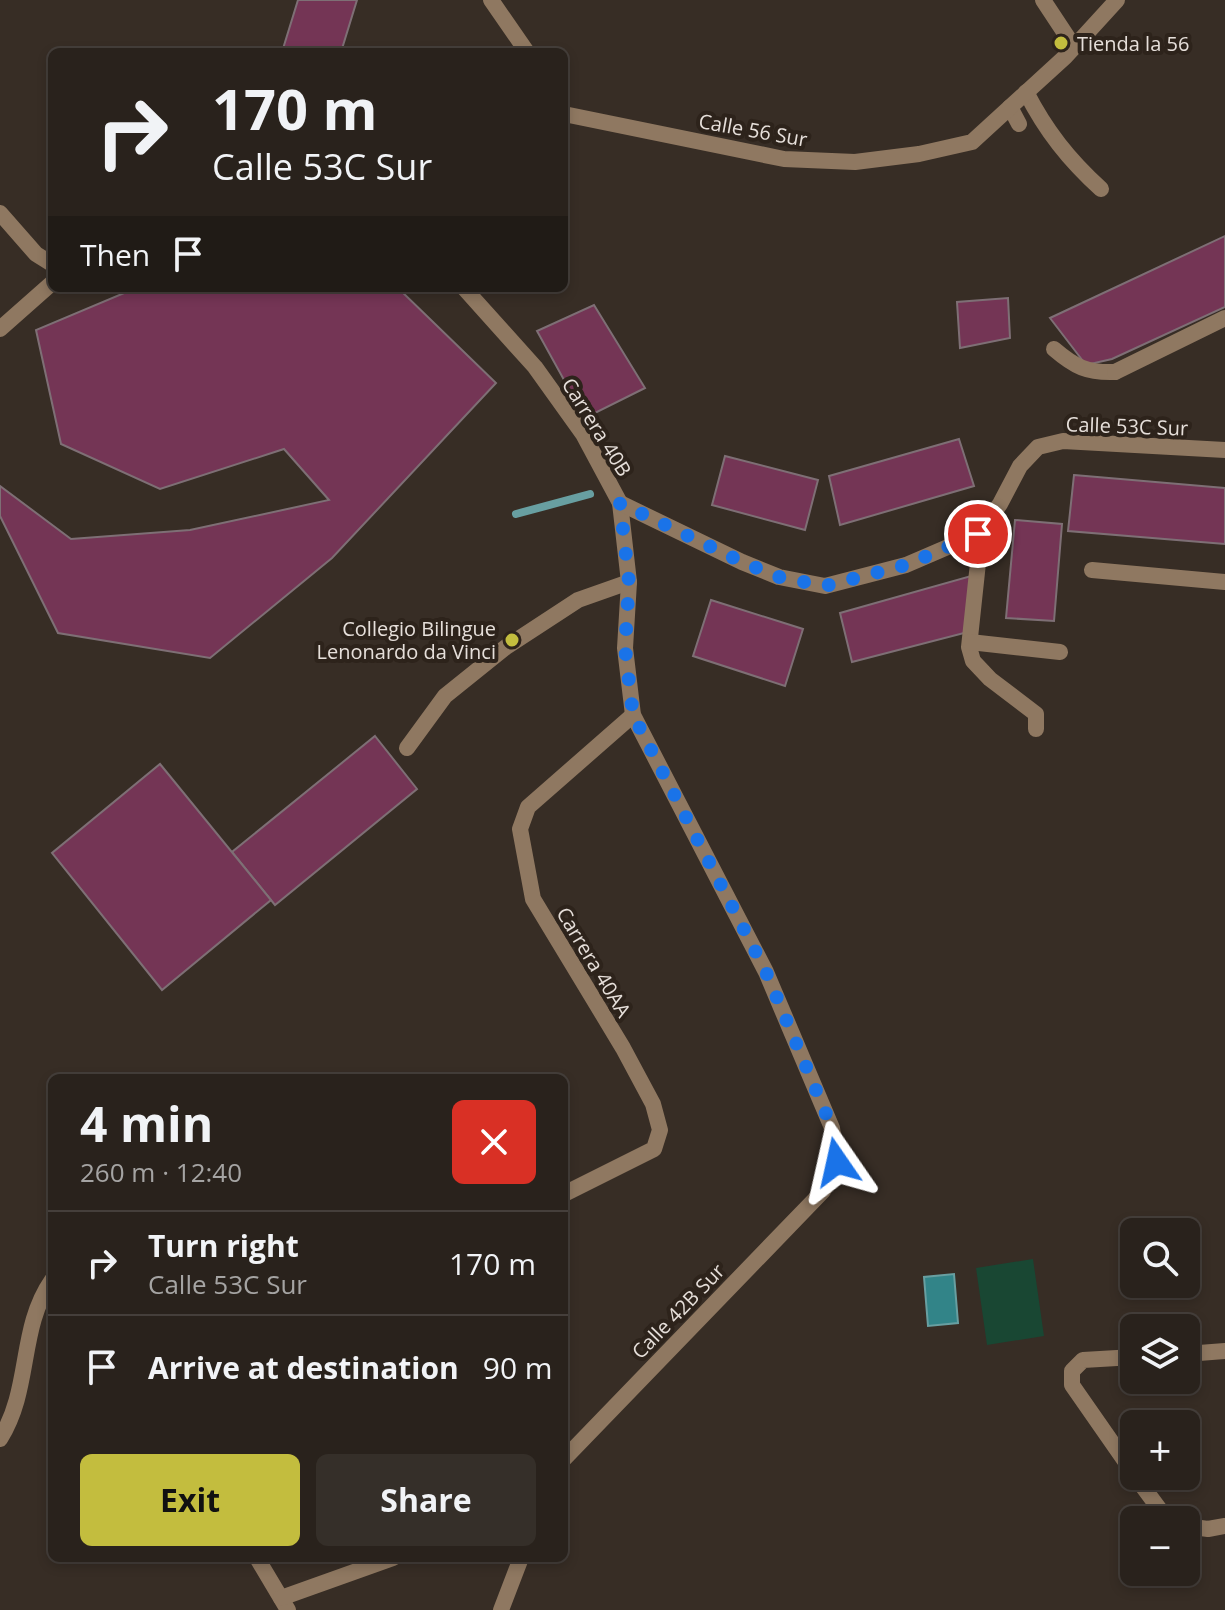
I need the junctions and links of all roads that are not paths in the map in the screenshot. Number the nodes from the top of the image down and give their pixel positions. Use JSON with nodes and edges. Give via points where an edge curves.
{"nodes":[{"id":1,"x":491,"y":0,"type":"edge"},
{"id":2,"x":1043,"y":0,"type":"edge"},
{"id":3,"x":1117,"y":0,"type":"edge"},
{"id":4,"x":1074,"y":47,"type":"junction"},
{"id":5,"x":524,"y":48,"type":"edge"},
{"id":6,"x":1026,"y":92,"type":"junction"},
{"id":7,"x":1010,"y":107,"type":"junction"},
{"id":8,"x":568,"y":115,"type":"edge"},
{"id":9,"x":1019,"y":124,"type":"dead end"},
{"id":10,"x":1101,"y":189,"type":"dead end"},
{"id":11,"x":0,"y":213,"type":"edge"},
{"id":12,"x":48,"y":262,"type":"edge"},
{"id":13,"x":48,"y":287,"type":"edge"},
{"id":14,"x":468,"y":292,"type":"edge"},
{"id":15,"x":1225,"y":318,"type":"edge"},
{"id":16,"x":0,"y":329,"type":"edge"},
{"id":17,"x":1054,"y":349,"type":"dead end"},
{"id":18,"x":1225,"y":450,"type":"edge"},
{"id":19,"x":620,"y":503,"type":"junction"},
{"id":20,"x":992,"y":514,"type":"junction"},
{"id":21,"x":1092,"y":570,"type":"dead end"},
{"id":22,"x":629,"y":582,"type":"junction"},
{"id":23,"x":1225,"y":582,"type":"edge"},
{"id":24,"x":970,"y":642,"type":"junction"},
{"id":25,"x":1060,"y":652,"type":"dead end"},
{"id":26,"x":633,"y":715,"type":"junction"},
{"id":27,"x":1036,"y":729,"type":"dead end"},
{"id":28,"x":407,"y":748,"type":"dead end"},
{"id":29,"x":823,"y":1191,"type":"joint"},
{"id":30,"x":568,"y":1192,"type":"edge"},
{"id":31,"x":48,"y":1286,"type":"edge"},
{"id":32,"x":1225,"y":1351,"type":"edge"},
{"id":33,"x":1200,"y":1353,"type":"edge"},
{"id":34,"x":1120,"y":1358,"type":"edge"},
{"id":35,"x":0,"y":1439,"type":"edge"},
{"id":36,"x":1120,"y":1454,"type":"edge"},
{"id":37,"x":568,"y":1455,"type":"edge"},
{"id":38,"x":1225,"y":1526,"type":"edge"},
{"id":39,"x":1200,"y":1528,"type":"edge"},
{"id":40,"x":259,"y":1562,"type":"edge"},
{"id":41,"x":384,"y":1562,"type":"edge"},
{"id":42,"x":519,"y":1562,"type":"edge"},
{"id":43,"x":284,"y":1604,"type":"edge"},
{"id":44,"x":501,"y":1610,"type":"edge"}],
"edges":[{"from":1,"to":5,"type":"street"},
{"from":2,"to":4,"type":"street"},
{"from":3,"to":4,"type":"street","name":"Calle 56 Sur"},
{"from":4,"to":6,"type":"street","name":"Calle 56 Sur"},
{"from":6,"to":7,"type":"street","name":"Calle 56 Sur"},
{"from":6,"to":10,"type":"street","via":[[1063,152]]},
{"from":7,"to":8,"type":"street","name":"Calle 56 Sur","via":[[972,142],[855,162],[784,159]]},
{"from":7,"to":9,"type":"street"},
{"from":11,"to":12,"type":"street"},
{"from":13,"to":16,"type":"street"},
{"from":14,"to":19,"type":"street","name":"Carrera 40B","via":[[535,367],[583,434]]},
{"from":15,"to":17,"type":"street","via":[[1115,372],[1094,373]]},
{"from":18,"to":20,"type":"street","name":"Calle 53C Sur","via":[[1063,441],[1038,447],[1020,466]]},
{"from":19,"to":20,"type":"street","name":"Calle 53C Sur","via":[[779,577],[825,586],[906,565],[978,534]]},
{"from":19,"to":22,"type":"street","name":"Carrera 40B"},
{"from":20,"to":24,"type":"street","via":[[978,563]]},
{"from":21,"to":23,"type":"street"},
{"from":22,"to":26,"type":"street","name":"Carrera 40B","via":[[625,648]]},
{"from":22,"to":28,"type":"street","via":[[578,600],[506,647],[445,696]]},
{"from":24,"to":25,"type":"street"},
{"from":24,"to":27,"type":"street","via":[[973,661],[1036,714]]},
{"from":26,"to":29,"type":"street","name":"Carrera 40B","via":[[766,972],[832,1128],[837,1162]]},
{"from":26,"to":30,"type":"street","name":"Carrera 40AA","via":[[528,807],[520,829],[533,899],[623,1048],[653,1104],[660,1130],[654,1149]]},
{"from":29,"to":37,"type":"street","name":"Calle 42B Sur"},
{"from":31,"to":35,"type":"street","via":[[39,1299],[20,1395]]},
{"from":32,"to":33,"type":"street"},
{"from":34,"to":36,"type":"street","via":[[1083,1360],[1072,1371],[1072,1385]]},
{"from":38,"to":39,"type":"street"},
{"from":40,"to":43,"type":"street"},
{"from":41,"to":43,"type":"street"},
{"from":42,"to":44,"type":"street"}]}
